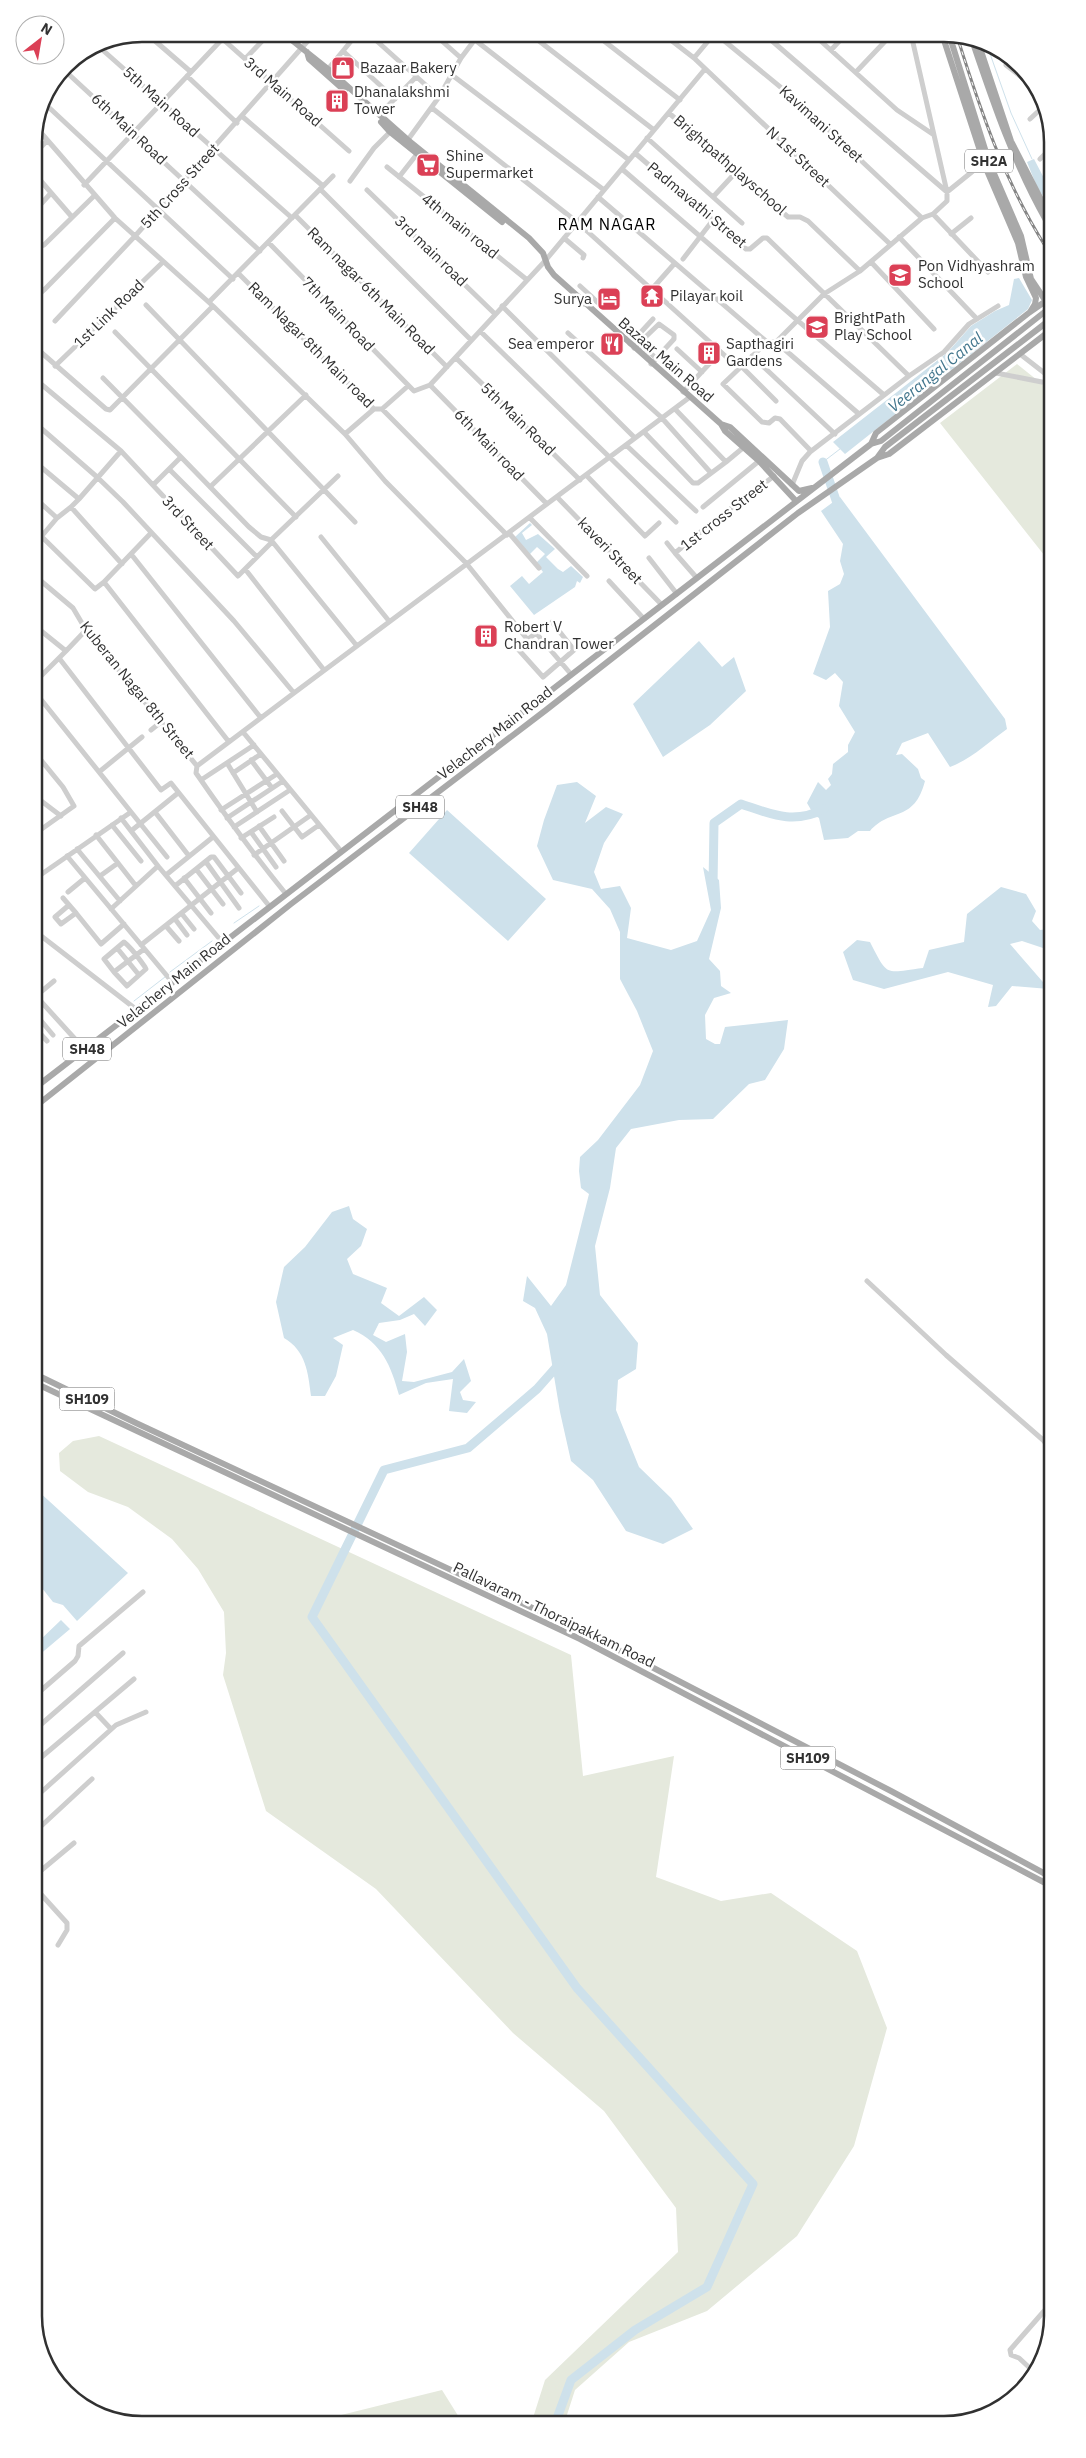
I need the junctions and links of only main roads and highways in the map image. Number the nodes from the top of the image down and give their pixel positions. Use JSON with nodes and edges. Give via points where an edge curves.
{"nodes":[{"id":1,"x":294,"y":42,"type":"edge"},
{"id":2,"x":945,"y":43,"type":"edge"},
{"id":3,"x":951,"y":43,"type":"edge"},
{"id":4,"x":975,"y":48,"type":"edge"},
{"id":5,"x":303,"y":49,"type":"junction"},
{"id":6,"x":981,"y":50,"type":"edge"},
{"id":7,"x":406,"y":142,"type":"junction"},
{"id":8,"x":985,"y":166,"type":"junction"},
{"id":9,"x":1035,"y":196,"type":"junction"},
{"id":10,"x":1044,"y":207,"type":"edge"},
{"id":11,"x":1044,"y":216,"type":"edge"},
{"id":12,"x":544,"y":259,"type":"junction"},
{"id":13,"x":1039,"y":297,"type":"junction"},
{"id":14,"x":1044,"y":301,"type":"edge"},
{"id":15,"x":1044,"y":303,"type":"edge"},
{"id":16,"x":1030,"y":312,"type":"junction"},
{"id":17,"x":1044,"y":312,"type":"edge"},
{"id":18,"x":1044,"y":324,"type":"edge"},
{"id":19,"x":1044,"y":335,"type":"edge"},
{"id":20,"x":721,"y":424,"type":"junction"},
{"id":21,"x":870,"y":444,"type":"junction"},
{"id":22,"x":883,"y":444,"type":"junction"},
{"id":23,"x":877,"y":458,"type":"junction"},
{"id":24,"x":813,"y":488,"type":"junction"},
{"id":25,"x":796,"y":501,"type":"junction"},
{"id":26,"x":525,"y":710,"type":"junction"},
{"id":27,"x":533,"y":720,"type":"junction"},
{"id":28,"x":69,"y":1063,"type":"junction"},
{"id":29,"x":78,"y":1074,"type":"junction"},
{"id":30,"x":43,"y":1082,"type":"edge"},
{"id":31,"x":43,"y":1101,"type":"edge"},
{"id":32,"x":42,"y":1378,"type":"edge"},
{"id":33,"x":42,"y":1386,"type":"edge"},
{"id":34,"x":124,"y":1421,"type":"junction"},
{"id":35,"x":264,"y":1487,"type":"junction"},
{"id":36,"x":395,"y":1544,"type":"junction"},
{"id":37,"x":391,"y":1551,"type":"junction"},
{"id":38,"x":546,"y":1615,"type":"junction"},
{"id":39,"x":543,"y":1622,"type":"junction"},
{"id":40,"x":652,"y":1672,"type":"junction"},
{"id":41,"x":731,"y":1713,"type":"junction"},
{"id":42,"x":1044,"y":1873,"type":"edge"},
{"id":43,"x":1044,"y":1882,"type":"edge"}],
"edges":[{"from":1,"to":5,"type":"main road"},
{"from":2,"to":8,"type":"main road","number":"SH2A"},
{"from":3,"to":8,"type":"main road","number":"SH2A"},
{"from":4,"to":9,"type":"main road","number":"SH2A","via":[[1007,142]]},
{"from":5,"to":7,"type":"main road"},
{"from":5,"to":7,"type":"main road","via":[[390,132]]},
{"from":6,"to":9,"type":"main road","number":"SH2A","via":[[1011,141]]},
{"from":7,"to":12,"type":"main road"},
{"from":7,"to":12,"type":"main road","name":"Bazaar Main Road","via":[[529,238]]},
{"from":8,"to":13,"type":"main road","number":"SH2A","via":[[1018,243],[1023,269]]},
{"from":9,"to":10,"type":"main road","number":"SH2A"},
{"from":9,"to":11,"type":"main road","number":"SH2A"},
{"from":12,"to":20,"type":"main road","name":"Bazaar Main Road","via":[[554,275],[584,304],[654,361]]},
{"from":13,"to":14,"type":"main road","number":"SH2A"},
{"from":13,"to":16,"type":"main road"},
{"from":15,"to":16,"type":"main road"},
{"from":16,"to":21,"type":"main road","via":[[876,433]]},
{"from":17,"to":22,"type":"main road","number":"SH48"},
{"from":18,"to":22,"type":"main road","number":"SH48"},
{"from":19,"to":23,"type":"main road","name":"Velachery Main Road","via":[[889,454]]},
{"from":20,"to":24,"type":"main road","via":[[730,427],[799,491]]},
{"from":20,"to":25,"type":"main road","name":"Bazaar Main Road"},
{"from":21,"to":22,"type":"main road","number":"SH48"},
{"from":21,"to":24,"type":"main road","name":"Velachery Main Road","number":"SH48"},
{"from":22,"to":23,"type":"main road","number":"SH48"},
{"from":23,"to":27,"type":"main road","name":"Velachery Main Road","number":"SH48","via":[[813,503]]},
{"from":24,"to":25,"type":"main road","name":"Velachery Main Road","number":"SH48"},
{"from":25,"to":26,"type":"main road","name":"Velachery Main Road","number":"SH48"},
{"from":26,"to":27,"type":"main road"},
{"from":26,"to":28,"type":"main road","name":"Velachery Main Road","number":"SH48"},
{"from":27,"to":29,"type":"main road","name":"Velachery Main Road","number":"SH48","via":[[284,910]]},
{"from":28,"to":29,"type":"main road"},
{"from":28,"to":30,"type":"main road","name":"Velachery Main Road","number":"SH48"},
{"from":29,"to":31,"type":"main road","name":"Velachery Main Road","number":"SH48"},
{"from":32,"to":34,"type":"main road","name":"Pallavaram - Thoraipakkam Road","number":"SH109"},
{"from":33,"to":34,"type":"main road","name":"Pallavaram - Thoraipakkam Road","number":"SH109"},
{"from":34,"to":35,"type":"main road","name":"Pallavaram - Thoraipakkam Road","number":"SH109"},
{"from":35,"to":36,"type":"main road","name":"Pallavaram - Thoraipakkam Road","number":"SH109"},
{"from":35,"to":37,"type":"main road","name":"Pallavaram - Thoraipakkam Road","number":"SH109"},
{"from":36,"to":37,"type":"main road"},
{"from":36,"to":38,"type":"main road","name":"Pallavaram - Thoraipakkam Road","number":"SH109"},
{"from":37,"to":39,"type":"main road","name":"Pallavaram - Thoraipakkam Road","number":"SH109"},
{"from":38,"to":39,"type":"main road"},
{"from":38,"to":40,"type":"main road","name":"Pallavaram - Thoraipakkam Road","number":"SH109","via":[[584,1632]]},
{"from":39,"to":40,"type":"main road","name":"Pallavaram - Thoraipakkam Road","number":"SH109"},
{"from":40,"to":41,"type":"main road","name":"Pallavaram - Thoraipakkam Road","number":"SH109"},
{"from":41,"to":42,"type":"main road","name":"Pallavaram - Thoraipakkam Road","number":"SH109","via":[[903,1797]]},
{"from":41,"to":43,"type":"main road","name":"Pallavaram - Thoraipakkam Road","number":"SH109"}]}
